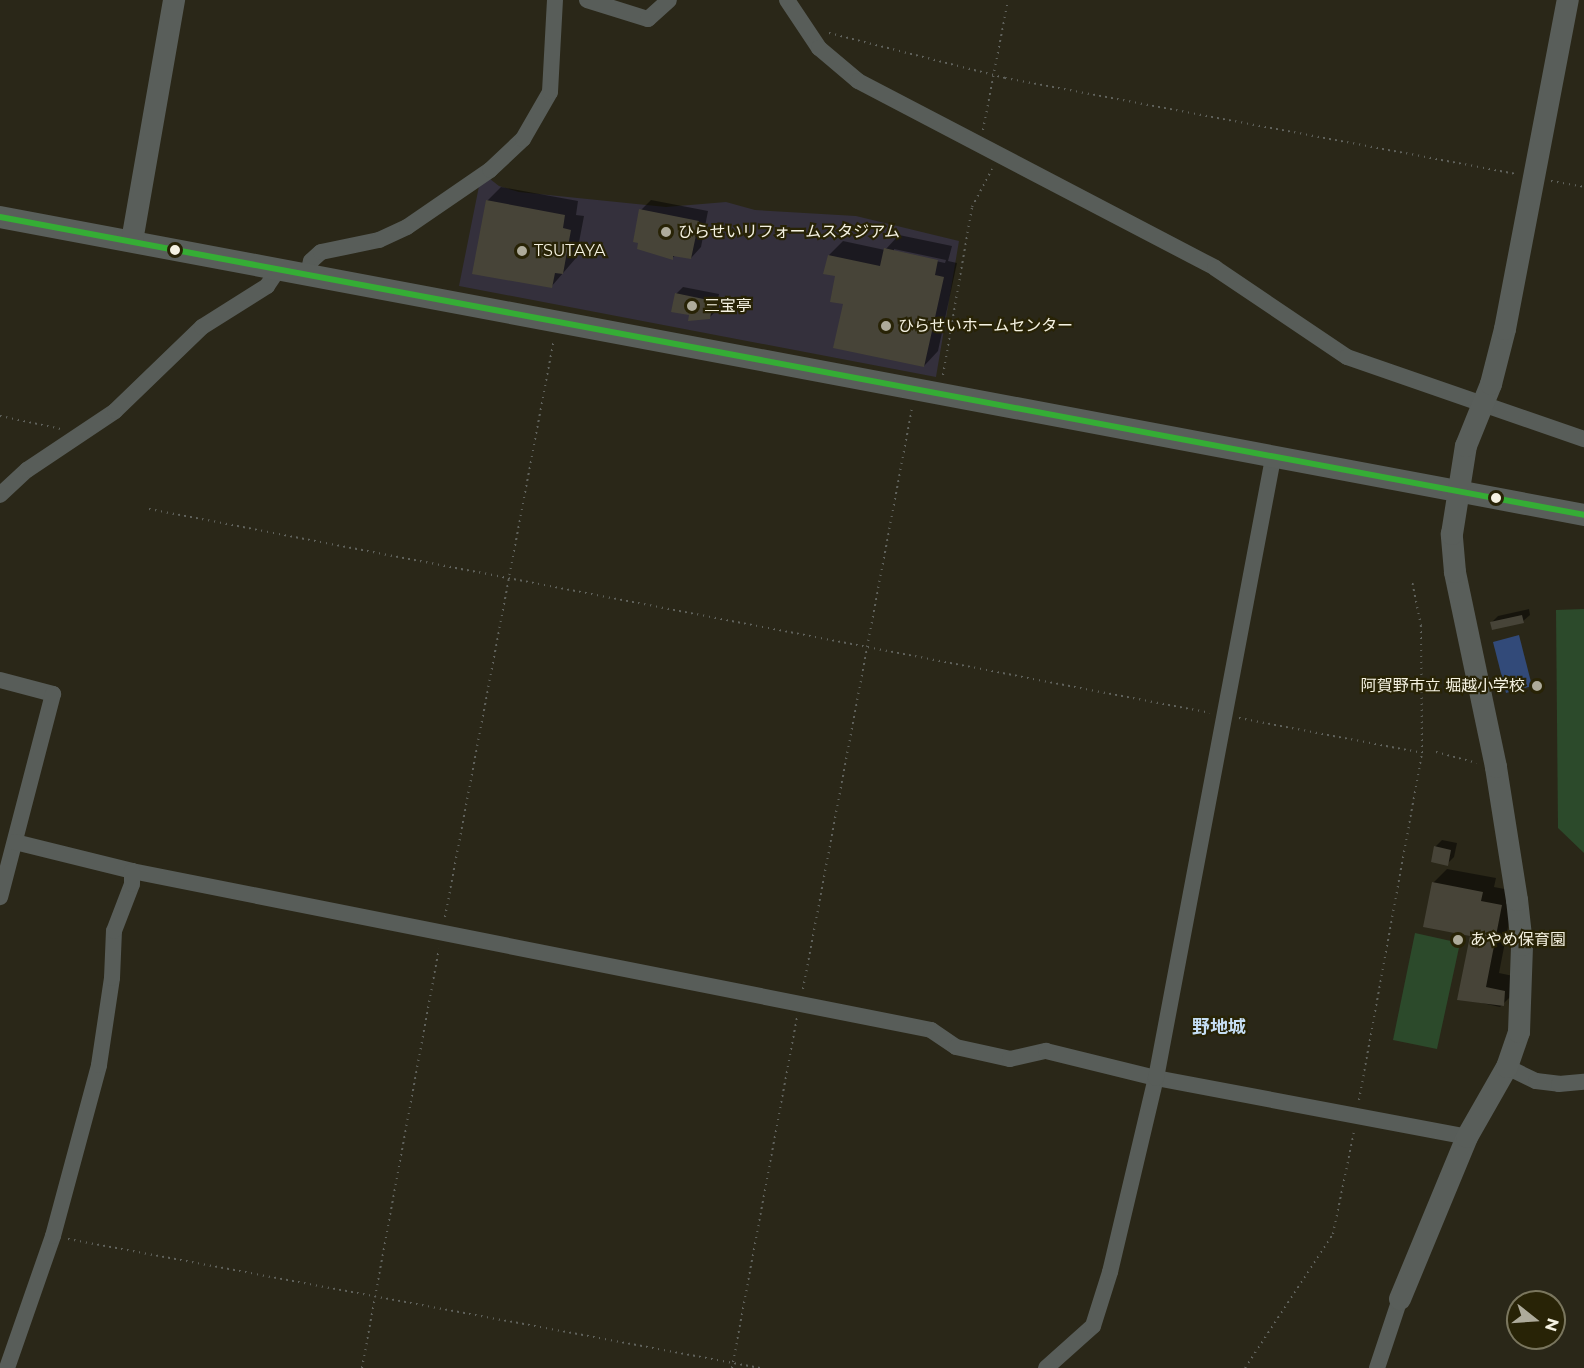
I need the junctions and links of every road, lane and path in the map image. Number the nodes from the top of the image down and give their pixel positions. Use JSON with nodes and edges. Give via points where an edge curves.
{"nodes":[{"id":1,"x":174,"y":0,"type":"edge"},
{"id":2,"x":555,"y":0,"type":"edge"},
{"id":3,"x":587,"y":0,"type":"edge"},
{"id":4,"x":669,"y":0,"type":"edge"},
{"id":5,"x":787,"y":0,"type":"edge"},
{"id":6,"x":1008,"y":0,"type":"edge"},
{"id":7,"x":1568,"y":0,"type":"edge"},
{"id":8,"x":800,"y":24,"type":"junction"},
{"id":9,"x":994,"y":76,"type":"junction"},
{"id":10,"x":980,"y":142,"type":"junction"},
{"id":11,"x":1000,"y":153,"type":"junction"},
{"id":12,"x":1534,"y":177,"type":"junction"},
{"id":13,"x":1584,"y":187,"type":"edge"},
{"id":14,"x":0,"y":217,"type":"edge"},
{"id":15,"x":132,"y":241,"type":"junction"},
{"id":16,"x":277,"y":271,"type":"junction"},
{"id":17,"x":307,"y":277,"type":"junction"},
{"id":18,"x":556,"y":324,"type":"junction"},
{"id":19,"x":916,"y":391,"type":"junction"},
{"id":20,"x":939,"y":395,"type":"junction"},
{"id":21,"x":1481,"y":402,"type":"junction"},
{"id":22,"x":0,"y":416,"type":"edge"},
{"id":23,"x":1584,"y":439,"type":"edge"},
{"id":24,"x":72,"y":442,"type":"junction"},
{"id":25,"x":1274,"y":458,"type":"junction"},
{"id":26,"x":1458,"y":491,"type":"junction"},
{"id":27,"x":0,"y":495,"type":"edge"},
{"id":28,"x":149,"y":509,"type":"dead end"},
{"id":29,"x":1584,"y":515,"type":"edge"},
{"id":30,"x":511,"y":577,"type":"junction"},
{"id":31,"x":1412,"y":581,"type":"dead end"},
{"id":32,"x":867,"y":649,"type":"junction"},
{"id":33,"x":0,"y":680,"type":"edge"},
{"id":34,"x":1225,"y":716,"type":"junction"},
{"id":35,"x":1436,"y":752,"type":"dead end"},
{"id":36,"x":1422,"y":753,"type":"junction"},
{"id":37,"x":1496,"y":767,"type":"junction"},
{"id":38,"x":15,"y":842,"type":"junction"},
{"id":39,"x":132,"y":871,"type":"junction"},
{"id":40,"x":0,"y":897,"type":"edge"},
{"id":41,"x":442,"y":934,"type":"junction"},
{"id":42,"x":800,"y":1005,"type":"junction"},
{"id":43,"x":1507,"y":1067,"type":"junction"},
{"id":44,"x":1156,"y":1078,"type":"junction"},
{"id":45,"x":1584,"y":1082,"type":"edge"},
{"id":46,"x":1357,"y":1116,"type":"junction"},
{"id":47,"x":1467,"y":1137,"type":"junction"},
{"id":48,"x":53,"y":1236,"type":"junction"},
{"id":49,"x":376,"y":1294,"type":"junction"},
{"id":50,"x":1400,"y":1299,"type":"joint"},
{"id":51,"x":733,"y":1362,"type":"junction"},
{"id":52,"x":7,"y":1368,"type":"edge"},
{"id":53,"x":362,"y":1368,"type":"edge"},
{"id":54,"x":732,"y":1368,"type":"edge"},
{"id":55,"x":760,"y":1368,"type":"edge"},
{"id":56,"x":1046,"y":1368,"type":"edge"},
{"id":57,"x":1245,"y":1368,"type":"edge"},
{"id":58,"x":1377,"y":1368,"type":"edge"}],
"edges":[{"from":1,"to":15,"type":"main road"},
{"from":2,"to":17,"type":"street","via":[[550,92],[523,139],[490,170],[407,227],[380,240],[321,252],[311,261]]},
{"from":3,"to":4,"type":"street","via":[[648,19]]},
{"from":5,"to":8,"type":"street"},
{"from":6,"to":9,"type":"path"},
{"from":7,"to":12,"type":"main road"},
{"from":8,"to":9,"type":"path","via":[[867,46]]},
{"from":8,"to":10,"type":"street","via":[[819,48],[858,81],[909,110]]},
{"from":9,"to":10,"type":"path"},
{"from":9,"to":12,"type":"path"},
{"from":10,"to":11,"type":"street"},
{"from":11,"to":20,"type":"path","via":[[972,207]]},
{"from":11,"to":21,"type":"street","via":[[1215,268],[1347,357]]},
{"from":12,"to":13,"type":"path"},
{"from":12,"to":21,"type":"main road","via":[[1505,329],[1491,384]]},
{"from":14,"to":15,"type":"main road"},
{"from":15,"to":16,"type":"main road"},
{"from":16,"to":17,"type":"main road"},
{"from":16,"to":24,"type":"street","via":[[267,286],[202,327],[138,391]]},
{"from":17,"to":18,"type":"main road"},
{"from":18,"to":19,"type":"main road"},
{"from":18,"to":30,"type":"path"},
{"from":19,"to":20,"type":"main road"},
{"from":19,"to":32,"type":"path"},
{"from":20,"to":25,"type":"main road"},
{"from":21,"to":23,"type":"street"},
{"from":21,"to":26,"type":"main road","via":[[1466,446]]},
{"from":22,"to":24,"type":"path","via":[[63,429]]},
{"from":24,"to":27,"type":"street","via":[[27,470]]},
{"from":25,"to":26,"type":"main road"},
{"from":25,"to":34,"type":"street"},
{"from":26,"to":29,"type":"main road"},
{"from":26,"to":37,"type":"main road","via":[[1452,534],[1455,572]]},
{"from":28,"to":30,"type":"path"},
{"from":30,"to":32,"type":"path"},
{"from":30,"to":41,"type":"path"},
{"from":31,"to":36,"type":"path","via":[[1421,626]]},
{"from":32,"to":34,"type":"path"},
{"from":32,"to":42,"type":"path"},
{"from":33,"to":38,"type":"street","via":[[53,694]]},
{"from":34,"to":36,"type":"path"},
{"from":34,"to":44,"type":"street"},
{"from":35,"to":37,"type":"path"},
{"from":36,"to":46,"type":"path"},
{"from":37,"to":43,"type":"main road","via":[[1522,945],[1519,1032]]},
{"from":38,"to":39,"type":"street"},
{"from":38,"to":40,"type":"street"},
{"from":39,"to":41,"type":"street"},
{"from":39,"to":48,"type":"street","via":[[132,884],[114,931],[112,978],[99,1065]]},
{"from":41,"to":42,"type":"street"},
{"from":41,"to":49,"type":"path"},
{"from":42,"to":44,"type":"street","via":[[931,1030],[956,1047],[1010,1059],[1046,1051]]},
{"from":42,"to":51,"type":"path"},
{"from":43,"to":45,"type":"street","via":[[1536,1081]]},
{"from":43,"to":47,"type":"main road"},
{"from":44,"to":46,"type":"street"},
{"from":44,"to":56,"type":"street","via":[[1093,1326]]},
{"from":46,"to":47,"type":"street"},
{"from":46,"to":57,"type":"path","via":[[1333,1234]]},
{"from":47,"to":50,"type":"main road"},
{"from":48,"to":49,"type":"path"},
{"from":48,"to":52,"type":"street"},
{"from":49,"to":51,"type":"path"},
{"from":49,"to":53,"type":"path"},
{"from":50,"to":58,"type":"street"},
{"from":51,"to":54,"type":"path"},
{"from":51,"to":55,"type":"path"}]}
